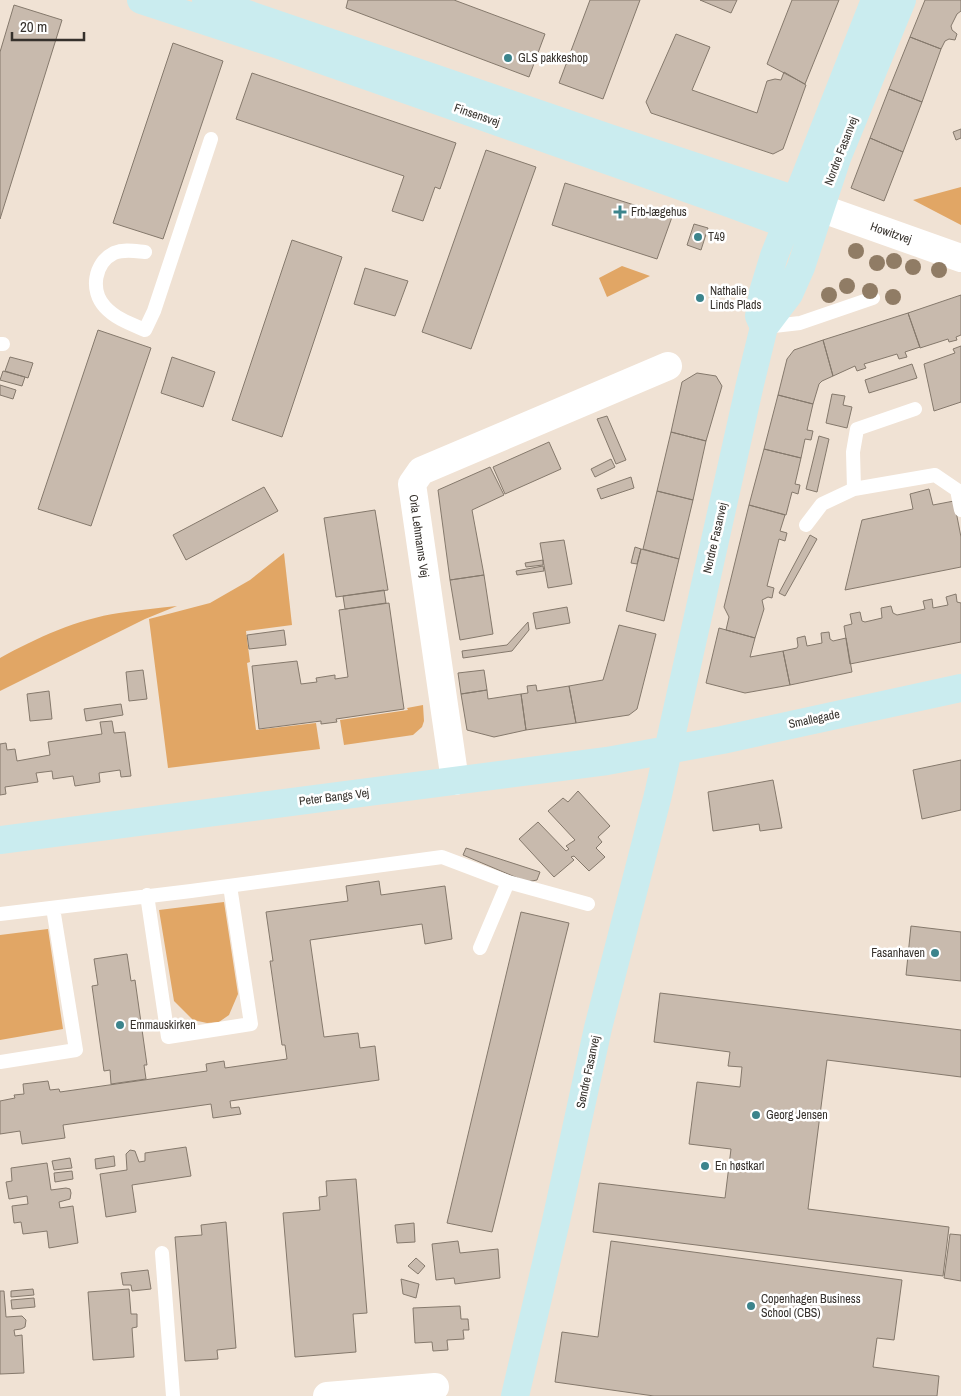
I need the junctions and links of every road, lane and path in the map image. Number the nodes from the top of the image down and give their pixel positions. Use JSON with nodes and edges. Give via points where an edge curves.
{"nodes":[{"id":1,"x":141,"y":0,"type":"edge"},
{"id":2,"x":206,"y":0,"type":"edge"},
{"id":3,"x":875,"y":0,"type":"edge"},
{"id":4,"x":902,"y":0,"type":"edge"},
{"id":5,"x":288,"y":38,"type":"junction"},
{"id":6,"x":211,"y":139,"type":"dead end"},
{"id":7,"x":604,"y":148,"type":"junction"},
{"id":8,"x":808,"y":204,"type":"junction"},
{"id":9,"x":786,"y":225,"type":"junction"},
{"id":10,"x":812,"y":234,"type":"junction"},
{"id":11,"x":145,"y":252,"type":"dead end"},
{"id":12,"x":961,"y":258,"type":"edge"},
{"id":13,"x":873,"y":298,"type":"dead end"},
{"id":14,"x":764,"y":327,"type":"junction"},
{"id":15,"x":668,"y":366,"type":"dead end"},
{"id":16,"x":915,"y":409,"type":"dead end"},
{"id":17,"x":854,"y":489,"type":"junction"},
{"id":18,"x":961,"y":510,"type":"edge"},
{"id":19,"x":806,"y":525,"type":"dead end"},
{"id":20,"x":961,"y":688,"type":"edge"},
{"id":21,"x":667,"y":749,"type":"junction"},
{"id":22,"x":454,"y":781,"type":"junction"},
{"id":23,"x":0,"y":840,"type":"edge"},
{"id":24,"x":508,"y":882,"type":"junction"},
{"id":25,"x":230,"y":886,"type":"junction"},
{"id":26,"x":147,"y":895,"type":"junction"},
{"id":27,"x":588,"y":904,"type":"dead end"},
{"id":28,"x":53,"y":908,"type":"junction"},
{"id":29,"x":0,"y":914,"type":"edge"},
{"id":30,"x":480,"y":948,"type":"dead end"},
{"id":31,"x":0,"y":1062,"type":"edge"},
{"id":32,"x":162,"y":1253,"type":"dead end"},
{"id":33,"x":435,"y":1387,"type":"dead end"},
{"id":34,"x":366,"y":1394,"type":"edge"},
{"id":35,"x":173,"y":1396,"type":"edge"},
{"id":36,"x":327,"y":1396,"type":"edge"},
{"id":37,"x":515,"y":1396,"type":"edge"}],
"edges":[{"from":1,"to":5,"type":"street","name":"Finsensvej"},
{"from":2,"to":5,"type":"street","name":"Finsensvej"},
{"from":3,"to":8,"type":"street","name":"Nordre Fasanvej"},
{"from":4,"to":8,"type":"street","name":"Nordre Fasanvej","via":[[837,158]]},
{"from":5,"to":7,"type":"street","name":"Finsensvej"},
{"from":6,"to":11,"type":"lane","via":[[145,330],[117,318],[103,306],[96,292],[96,275],[104,261],[126,250]]},
{"from":7,"to":8,"type":"street","name":"Finsensvej"},
{"from":7,"to":9,"type":"street","name":"Finsensvej"},
{"from":8,"to":9,"type":"street","name":"Nordre Fasanvej"},
{"from":8,"to":10,"type":"street","name":"Nordre Fasanvej"},
{"from":8,"to":12,"type":"street","name":"Howitzvej"},
{"from":9,"to":10,"type":"street","name":"Finsensvej"},
{"from":9,"to":14,"type":"street","name":"Nordre Fasanvej","via":[[763,292],[759,316]]},
{"from":10,"to":14,"type":"street","name":"Nordre Fasanvej","via":[[789,294]]},
{"from":13,"to":14,"type":"lane","via":[[800,322]]},
{"from":14,"to":21,"type":"street","name":"Nordre Fasanvej"},
{"from":15,"to":22,"type":"street","name":"Orla Lehmanns Vej","via":[[421,471],[412,484]]},
{"from":16,"to":17,"type":"lane","via":[[857,429],[853,452]]},
{"from":17,"to":18,"type":"lane","via":[[935,476],[957,490]]},
{"from":17,"to":19,"type":"lane","via":[[822,504]]},
{"from":20,"to":21,"type":"street","name":"Smallegade"},
{"from":21,"to":22,"type":"street","name":"Peter Bangs Vej","via":[[606,761]]},
{"from":21,"to":37,"type":"street","name":"Søndre Fasanvej","via":[[658,796],[598,1028]]},
{"from":22,"to":23,"type":"street","name":"Peter Bangs Vej"},
{"from":24,"to":25,"type":"lane","via":[[442,857]]},
{"from":24,"to":27,"type":"lane"},
{"from":24,"to":30,"type":"lane"},
{"from":25,"to":26,"type":"lane"},
{"from":25,"to":26,"type":"lane","via":[[251,1024],[168,1036]]},
{"from":26,"to":28,"type":"lane"},
{"from":28,"to":29,"type":"lane"},
{"from":28,"to":31,"type":"lane","via":[[76,1050]]},
{"from":32,"to":35,"type":"lane"},
{"from":33,"to":34,"type":"street"},
{"from":34,"to":36,"type":"street"}]}
